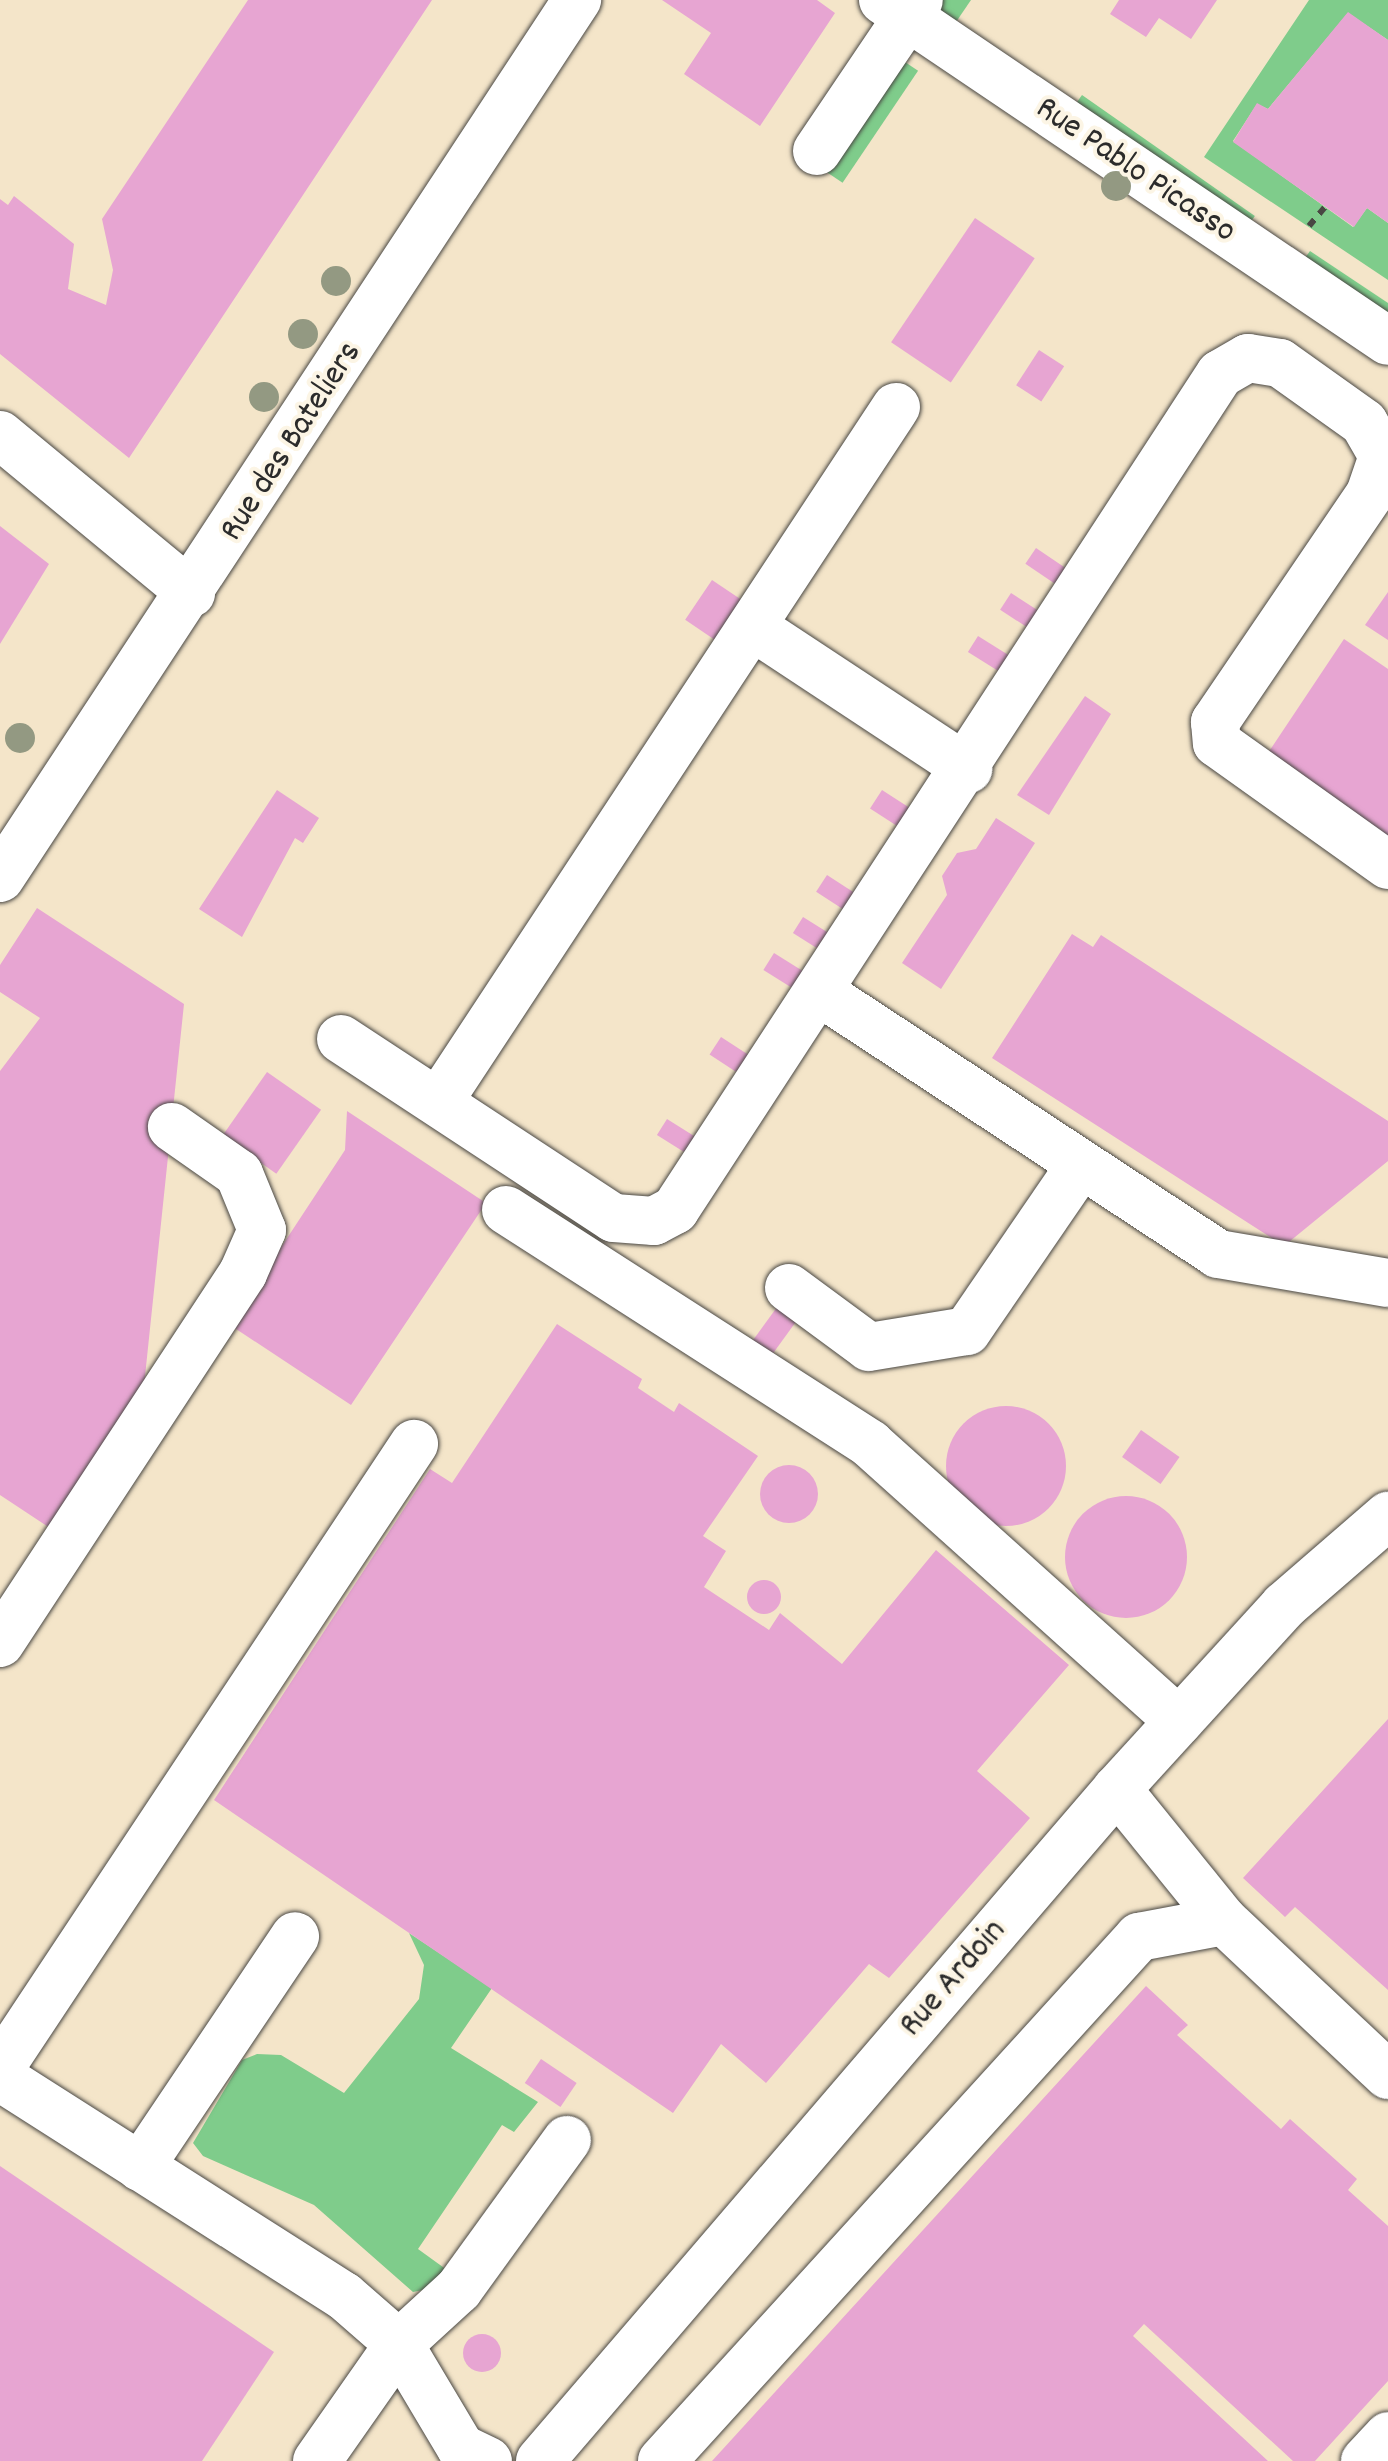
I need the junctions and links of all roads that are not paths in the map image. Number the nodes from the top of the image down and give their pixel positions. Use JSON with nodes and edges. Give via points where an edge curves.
{"nodes":[{"id":1,"x":577,"y":0,"type":"edge"},
{"id":2,"x":903,"y":6,"type":"edge"},
{"id":3,"x":817,"y":150,"type":"dead end"},
{"id":4,"x":1388,"y":341,"type":"edge"},
{"id":5,"x":896,"y":407,"type":"dead end"},
{"id":6,"x":0,"y":436,"type":"edge"},
{"id":7,"x":190,"y":592,"type":"junction"},
{"id":8,"x":752,"y":627,"type":"junction"},
{"id":9,"x":968,"y":769,"type":"junction"},
{"id":10,"x":1388,"y":865,"type":"edge"},
{"id":11,"x":0,"y":878,"type":"edge"},
{"id":12,"x":822,"y":993,"type":"junction"},
{"id":13,"x":341,"y":1039,"type":"dead end"},
{"id":14,"x":440,"y":1101,"type":"junction"},
{"id":15,"x":172,"y":1127,"type":"dead end"},
{"id":16,"x":1080,"y":1166,"type":"junction"},
{"id":17,"x":506,"y":1210,"type":"dead end"},
{"id":18,"x":1388,"y":1283,"type":"edge"},
{"id":19,"x":789,"y":1288,"type":"dead end"},
{"id":20,"x":414,"y":1444,"type":"dead end"},
{"id":21,"x":1388,"y":1516,"type":"edge"},
{"id":22,"x":0,"y":1643,"type":"edge"},
{"id":23,"x":1179,"y":1722,"type":"junction"},
{"id":24,"x":1117,"y":1789,"type":"junction"},
{"id":25,"x":1224,"y":1921,"type":"junction"},
{"id":26,"x":295,"y":1936,"type":"dead end"},
{"id":27,"x":0,"y":2068,"type":"edge"},
{"id":28,"x":1388,"y":2076,"type":"edge"},
{"id":29,"x":0,"y":2077,"type":"edge"},
{"id":30,"x":568,"y":2140,"type":"dead end"},
{"id":31,"x":140,"y":2167,"type":"junction"},
{"id":32,"x":400,"y":2344,"type":"junction"},
{"id":33,"x":1388,"y":2436,"type":"edge"},
{"id":34,"x":317,"y":2461,"type":"edge"},
{"id":35,"x":488,"y":2461,"type":"edge"},
{"id":36,"x":540,"y":2461,"type":"edge"},
{"id":37,"x":662,"y":2461,"type":"edge"},
{"id":38,"x":1366,"y":2461,"type":"edge"}],
"edges":[{"from":1,"to":7,"type":"street","name":"Rue des Bateliers"},
{"from":2,"to":3,"type":"street"},
{"from":2,"to":4,"type":"street","name":"Rue Pablo Picasso"},
{"from":5,"to":8,"type":"street"},
{"from":6,"to":7,"type":"street"},
{"from":7,"to":11,"type":"street","name":"Rue des Bateliers"},
{"from":8,"to":9,"type":"street"},
{"from":8,"to":14,"type":"street"},
{"from":9,"to":10,"type":"street","via":[[1220,374],[1264,358],[1378,437],[1381,476],[1215,722],[1217,743]]},
{"from":9,"to":12,"type":"street"},
{"from":12,"to":14,"type":"street","via":[[674,1210],[654,1221],[614,1218]]},
{"from":12,"to":16,"type":"street"},
{"from":13,"to":14,"type":"street"},
{"from":15,"to":22,"type":"street","via":[[239,1174],[262,1230],[243,1274]]},
{"from":16,"to":18,"type":"street","via":[[1218,1254]]},
{"from":16,"to":19,"type":"street","via":[[966,1331],[869,1347]]},
{"from":17,"to":23,"type":"street","via":[[870,1444]]},
{"from":20,"to":27,"type":"street"},
{"from":21,"to":23,"type":"street","name":"Rue Ardoin","via":[[1284,1606]]},
{"from":23,"to":24,"type":"street","name":"Rue Ardoin"},
{"from":24,"to":25,"type":"street"},
{"from":24,"to":36,"type":"street","name":"Rue Ardoin"},
{"from":25,"to":28,"type":"street"},
{"from":25,"to":37,"type":"street","via":[[1139,1936]]},
{"from":26,"to":31,"type":"street"},
{"from":29,"to":31,"type":"street"},
{"from":30,"to":32,"type":"street","via":[[459,2289]]},
{"from":31,"to":32,"type":"street","via":[[344,2296]]},
{"from":32,"to":34,"type":"street"},
{"from":32,"to":35,"type":"street","via":[[461,2448]]},
{"from":33,"to":38,"type":"street"}]}
